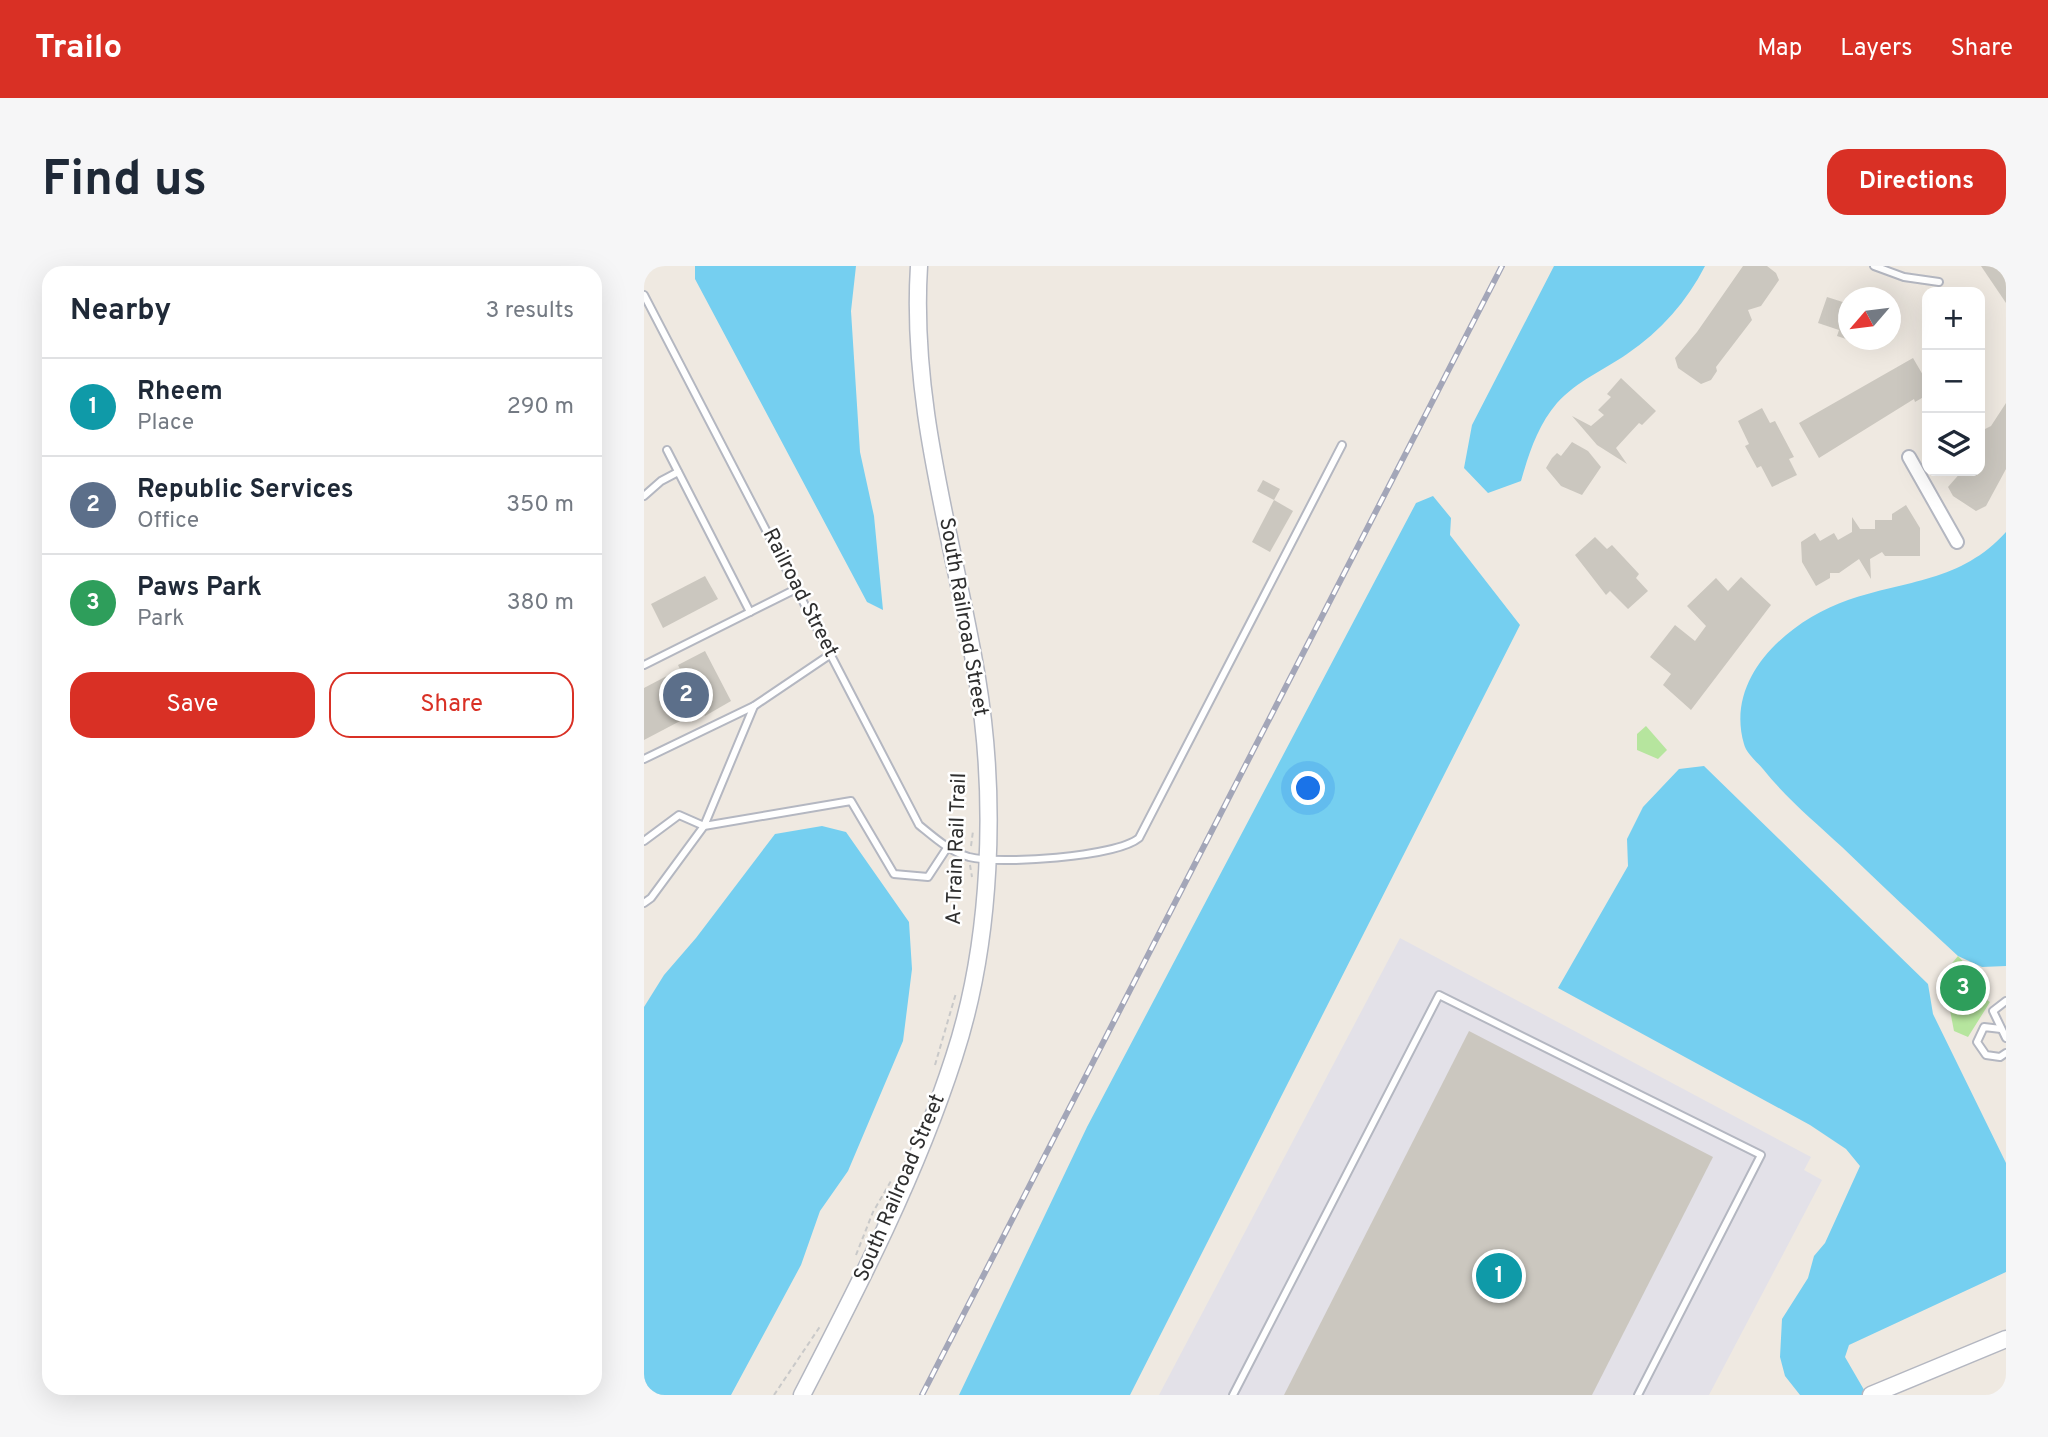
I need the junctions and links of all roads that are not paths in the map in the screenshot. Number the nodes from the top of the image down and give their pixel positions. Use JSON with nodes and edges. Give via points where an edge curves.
{"nodes":[{"id":1,"x":919,"y":266,"type":"edge"},
{"id":2,"x":1874,"y":266,"type":"edge"},
{"id":3,"x":1938,"y":282,"type":"dead end"},
{"id":4,"x":644,"y":295,"type":"edge"},
{"id":5,"x":1342,"y":445,"type":"dead end"},
{"id":6,"x":667,"y":450,"type":"dead end"},
{"id":7,"x":1909,"y":457,"type":"dead end"},
{"id":8,"x":678,"y":472,"type":"junction"},
{"id":9,"x":644,"y":496,"type":"edge"},
{"id":10,"x":1957,"y":542,"type":"dead end"},
{"id":11,"x":798,"y":588,"type":"junction"},
{"id":12,"x":750,"y":612,"type":"junction"},
{"id":13,"x":831,"y":654,"type":"junction"},
{"id":14,"x":644,"y":665,"type":"edge"},
{"id":15,"x":754,"y":706,"type":"junction"},
{"id":16,"x":644,"y":759,"type":"edge"},
{"id":17,"x":704,"y":826,"type":"junction"},
{"id":18,"x":644,"y":841,"type":"edge"},
{"id":19,"x":947,"y":848,"type":"junction"},
{"id":20,"x":985,"y":860,"type":"junction"},
{"id":21,"x":644,"y":903,"type":"edge"},
{"id":22,"x":2006,"y":1001,"type":"edge"},
{"id":23,"x":2001,"y":1029,"type":"junction"},
{"id":24,"x":2006,"y":1038,"type":"edge"},
{"id":25,"x":2006,"y":1053,"type":"edge"},
{"id":26,"x":2006,"y":1339,"type":"edge"},
{"id":27,"x":802,"y":1395,"type":"edge"},
{"id":28,"x":1233,"y":1395,"type":"edge"},
{"id":29,"x":1638,"y":1395,"type":"edge"},
{"id":30,"x":1871,"y":1395,"type":"edge"}],
"edges":[{"from":1,"to":20,"type":"street","name":"South Railroad Street","via":[[916,322],[926,427],[978,680],[988,805]]},
{"from":2,"to":3,"type":"lane"},
{"from":4,"to":11,"type":"lane","name":"Railroad Street"},
{"from":5,"to":20,"type":"lane","name":"Railroad Street","via":[[1139,838],[1130,846],[1091,853]]},
{"from":6,"to":8,"type":"lane"},
{"from":7,"to":10,"type":"street"},
{"from":8,"to":9,"type":"lane"},
{"from":8,"to":12,"type":"lane"},
{"from":11,"to":12,"type":"lane"},
{"from":11,"to":13,"type":"lane","name":"Railroad Street"},
{"from":12,"to":14,"type":"lane"},
{"from":13,"to":15,"type":"lane"},
{"from":13,"to":19,"type":"lane","name":"Railroad Street","via":[[919,825]]},
{"from":15,"to":16,"type":"lane"},
{"from":15,"to":17,"type":"lane"},
{"from":17,"to":18,"type":"lane","via":[[679,815]]},
{"from":17,"to":19,"type":"lane","via":[[851,801],[894,874],[928,877]]},
{"from":17,"to":21,"type":"lane"},
{"from":19,"to":20,"type":"lane","name":"Railroad Street"},
{"from":20,"to":27,"type":"street","name":"South Railroad Street","via":[[983,928],[955,1056],[887,1230]]},
{"from":22,"to":23,"type":"lane","via":[[1993,1011]]},
{"from":23,"to":24,"type":"lane"},
{"from":23,"to":25,"type":"lane","via":[[1984,1027],[1977,1042],[1986,1055],[2000,1058]]},
{"from":26,"to":30,"type":"street"},
{"from":28,"to":29,"type":"lane","via":[[1439,996],[1761,1155]]}]}
